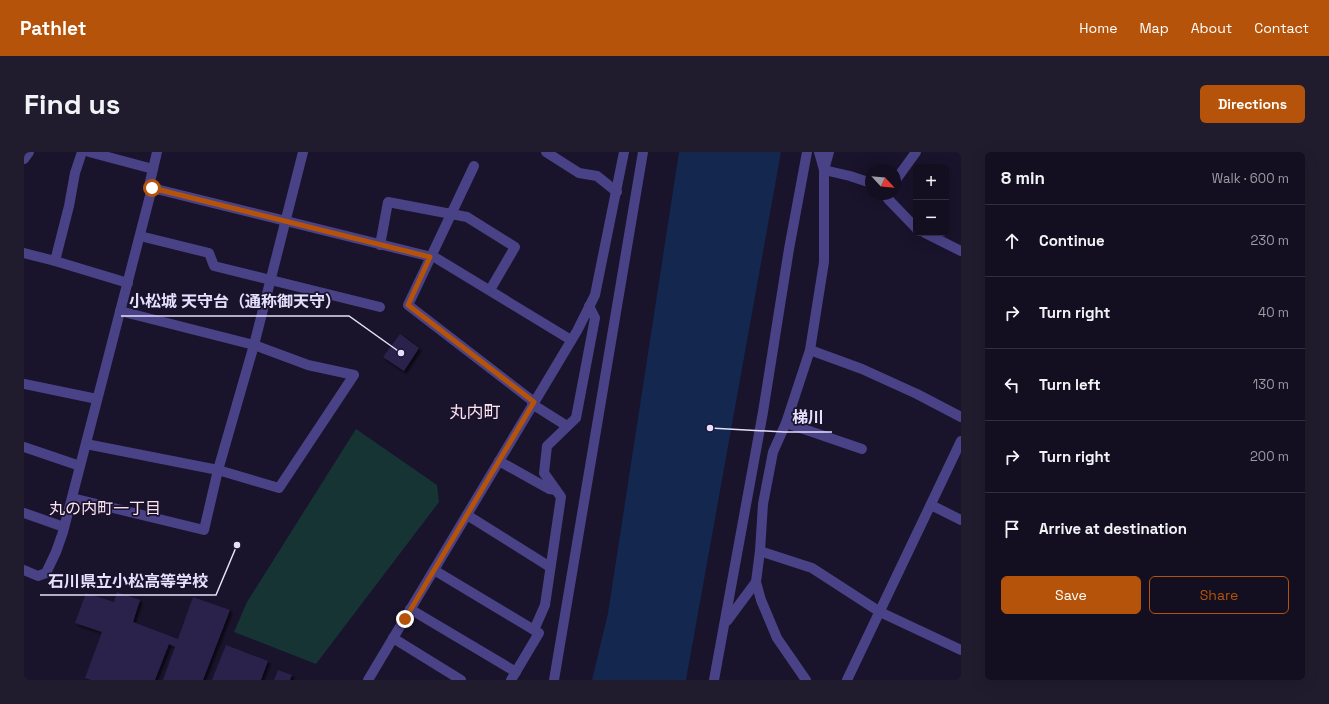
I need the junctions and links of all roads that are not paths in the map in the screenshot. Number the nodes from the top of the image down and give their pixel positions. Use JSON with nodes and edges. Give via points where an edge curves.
{"nodes":[{"id":1,"x":28,"y":152,"type":"edge"},
{"id":2,"x":82,"y":152,"type":"edge"},
{"id":3,"x":90,"y":152,"type":"edge"},
{"id":4,"x":157,"y":152,"type":"edge"},
{"id":5,"x":304,"y":152,"type":"edge"},
{"id":6,"x":546,"y":152,"type":"edge"},
{"id":7,"x":624,"y":152,"type":"edge"},
{"id":8,"x":643,"y":152,"type":"edge"},
{"id":9,"x":807,"y":152,"type":"edge"},
{"id":10,"x":819,"y":152,"type":"edge"},
{"id":11,"x":829,"y":152,"type":"edge"},
{"id":12,"x":916,"y":152,"type":"edge"},
{"id":13,"x":24,"y":160,"type":"edge"},
{"id":14,"x":474,"y":166,"type":"dead end"},
{"id":15,"x":153,"y":169,"type":"junction"},
{"id":16,"x":824,"y":170,"type":"junction"},
{"id":17,"x":901,"y":173,"type":"edge"},
{"id":18,"x":865,"y":181,"type":"edge"},
{"id":19,"x":152,"y":188,"type":"junction"},
{"id":20,"x":617,"y":192,"type":"junction"},
{"id":21,"x":889,"y":200,"type":"edge"},
{"id":22,"x":451,"y":214,"type":"junction"},
{"id":23,"x":285,"y":221,"type":"junction"},
{"id":24,"x":913,"y":225,"type":"edge"},
{"id":25,"x":140,"y":236,"type":"junction"},
{"id":26,"x":931,"y":236,"type":"edge"},
{"id":27,"x":380,"y":244,"type":"junction"},
{"id":28,"x":961,"y":251,"type":"edge"},
{"id":29,"x":24,"y":253,"type":"edge"},
{"id":30,"x":430,"y":257,"type":"junction"},
{"id":31,"x":55,"y":261,"type":"junction"},
{"id":32,"x":271,"y":280,"type":"junction"},
{"id":33,"x":128,"y":283,"type":"junction"},
{"id":34,"x":490,"y":290,"type":"junction"},
{"id":35,"x":589,"y":306,"type":"junction"},
{"id":36,"x":380,"y":307,"type":"dead end"},
{"id":37,"x":120,"y":311,"type":"junction"},
{"id":38,"x":571,"y":340,"type":"junction"},
{"id":39,"x":254,"y":345,"type":"junction"},
{"id":40,"x":810,"y":350,"type":"junction"},
{"id":41,"x":24,"y":384,"type":"edge"},
{"id":42,"x":97,"y":399,"type":"junction"},
{"id":43,"x":533,"y":403,"type":"junction"},
{"id":44,"x":961,"y":417,"type":"edge"},
{"id":45,"x":786,"y":423,"type":"junction"},
{"id":46,"x":567,"y":426,"type":"junction"},
{"id":47,"x":961,"y":441,"type":"edge"},
{"id":48,"x":86,"y":444,"type":"junction"},
{"id":49,"x":24,"y":447,"type":"edge"},
{"id":50,"x":862,"y":449,"type":"dead end"},
{"id":51,"x":498,"y":461,"type":"junction"},
{"id":52,"x":80,"y":466,"type":"junction"},
{"id":53,"x":218,"y":470,"type":"junction"},
{"id":54,"x":556,"y":490,"type":"junction"},
{"id":55,"x":72,"y":498,"type":"junction"},
{"id":56,"x":931,"y":505,"type":"junction"},
{"id":57,"x":24,"y":513,"type":"edge"},
{"id":58,"x":467,"y":515,"type":"junction"},
{"id":59,"x":961,"y":520,"type":"edge"},
{"id":60,"x":64,"y":527,"type":"junction"},
{"id":61,"x":760,"y":551,"type":"junction"},
{"id":62,"x":550,"y":566,"type":"junction"},
{"id":63,"x":24,"y":570,"type":"edge"},
{"id":64,"x":434,"y":570,"type":"junction"},
{"id":65,"x":756,"y":582,"type":"junction"},
{"id":66,"x":410,"y":610,"type":"junction"},
{"id":67,"x":880,"y":612,"type":"junction"},
{"id":68,"x":726,"y":622,"type":"junction"},
{"id":69,"x":534,"y":630,"type":"junction"},
{"id":70,"x":393,"y":638,"type":"junction"},
{"id":71,"x":961,"y":650,"type":"edge"},
{"id":72,"x":514,"y":676,"type":"edge"},
{"id":73,"x":368,"y":680,"type":"edge"},
{"id":74,"x":461,"y":680,"type":"edge"},
{"id":75,"x":554,"y":680,"type":"edge"},
{"id":76,"x":714,"y":680,"type":"edge"},
{"id":77,"x":806,"y":680,"type":"edge"},
{"id":78,"x":847,"y":680,"type":"edge"}],
"edges":[{"from":1,"to":13,"type":"street"},
{"from":2,"to":31,"type":"street"},
{"from":3,"to":15,"type":"street"},
{"from":4,"to":15,"type":"street"},
{"from":5,"to":23,"type":"street"},
{"from":6,"to":20,"type":"street","via":[[579,173],[597,176]]},
{"from":7,"to":20,"type":"street"},
{"from":8,"to":75,"type":"street"},
{"from":9,"to":68,"type":"street"},
{"from":10,"to":16,"type":"street"},
{"from":11,"to":16,"type":"street"},
{"from":12,"to":17,"type":"street"},
{"from":14,"to":22,"type":"street"},
{"from":15,"to":19,"type":"street","via":[[149,186]]},
{"from":16,"to":18,"type":"street"},
{"from":16,"to":40,"type":"street","via":[[824,262]]},
{"from":19,"to":23,"type":"street"},
{"from":19,"to":25,"type":"street"},
{"from":20,"to":35,"type":"street","via":[[595,295]]},
{"from":21,"to":24,"type":"street"},
{"from":22,"to":27,"type":"street","via":[[388,202]]},
{"from":22,"to":30,"type":"street"},
{"from":22,"to":34,"type":"street","via":[[467,217],[515,246]]},
{"from":23,"to":27,"type":"street"},
{"from":23,"to":32,"type":"street"},
{"from":25,"to":32,"type":"street","via":[[209,253],[214,266]]},
{"from":25,"to":33,"type":"street"},
{"from":26,"to":28,"type":"street"},
{"from":27,"to":30,"type":"street"},
{"from":29,"to":31,"type":"street"},
{"from":30,"to":34,"type":"street","via":[[436,258]]},
{"from":30,"to":43,"type":"street","via":[[408,305]]},
{"from":31,"to":33,"type":"street"},
{"from":32,"to":36,"type":"street"},
{"from":32,"to":39,"type":"street"},
{"from":33,"to":37,"type":"street"},
{"from":34,"to":38,"type":"street"},
{"from":35,"to":38,"type":"street"},
{"from":35,"to":46,"type":"street","via":[[595,318],[576,418]]},
{"from":37,"to":39,"type":"street"},
{"from":37,"to":42,"type":"street"},
{"from":38,"to":43,"type":"street"},
{"from":39,"to":53,"type":"street"},
{"from":39,"to":53,"type":"street","via":[[308,365],[354,375],[279,488]]},
{"from":40,"to":44,"type":"street","via":[[862,369]]},
{"from":40,"to":45,"type":"street"},
{"from":41,"to":42,"type":"street"},
{"from":42,"to":48,"type":"street"},
{"from":43,"to":46,"type":"street"},
{"from":43,"to":51,"type":"street"},
{"from":45,"to":50,"type":"street"},
{"from":45,"to":61,"type":"street","via":[[773,452],[763,504]]},
{"from":46,"to":54,"type":"street","via":[[548,446],[544,472]]},
{"from":47,"to":56,"type":"street"},
{"from":48,"to":52,"type":"street"},
{"from":48,"to":53,"type":"street"},
{"from":49,"to":52,"type":"street"},
{"from":51,"to":54,"type":"street"},
{"from":51,"to":58,"type":"street"},
{"from":52,"to":55,"type":"street"},
{"from":53,"to":55,"type":"street","via":[[204,530]]},
{"from":54,"to":62,"type":"street","via":[[561,497]]},
{"from":55,"to":60,"type":"street"},
{"from":56,"to":59,"type":"street"},
{"from":56,"to":67,"type":"street"},
{"from":57,"to":60,"type":"street"},
{"from":58,"to":62,"type":"street"},
{"from":58,"to":64,"type":"street"},
{"from":60,"to":63,"type":"street","via":[[46,573],[38,576]]},
{"from":61,"to":65,"type":"street"},
{"from":61,"to":67,"type":"street","via":[[812,568]]},
{"from":62,"to":69,"type":"street","via":[[545,604]]},
{"from":64,"to":66,"type":"street"},
{"from":64,"to":69,"type":"street"},
{"from":65,"to":68,"type":"street"},
{"from":65,"to":77,"type":"street","via":[[778,638]]},
{"from":66,"to":70,"type":"street"},
{"from":66,"to":72,"type":"street"},
{"from":67,"to":71,"type":"street"},
{"from":67,"to":78,"type":"street"},
{"from":68,"to":76,"type":"street"},
{"from":69,"to":72,"type":"street","via":[[539,633]]},
{"from":70,"to":73,"type":"street"},
{"from":70,"to":74,"type":"street"}]}
